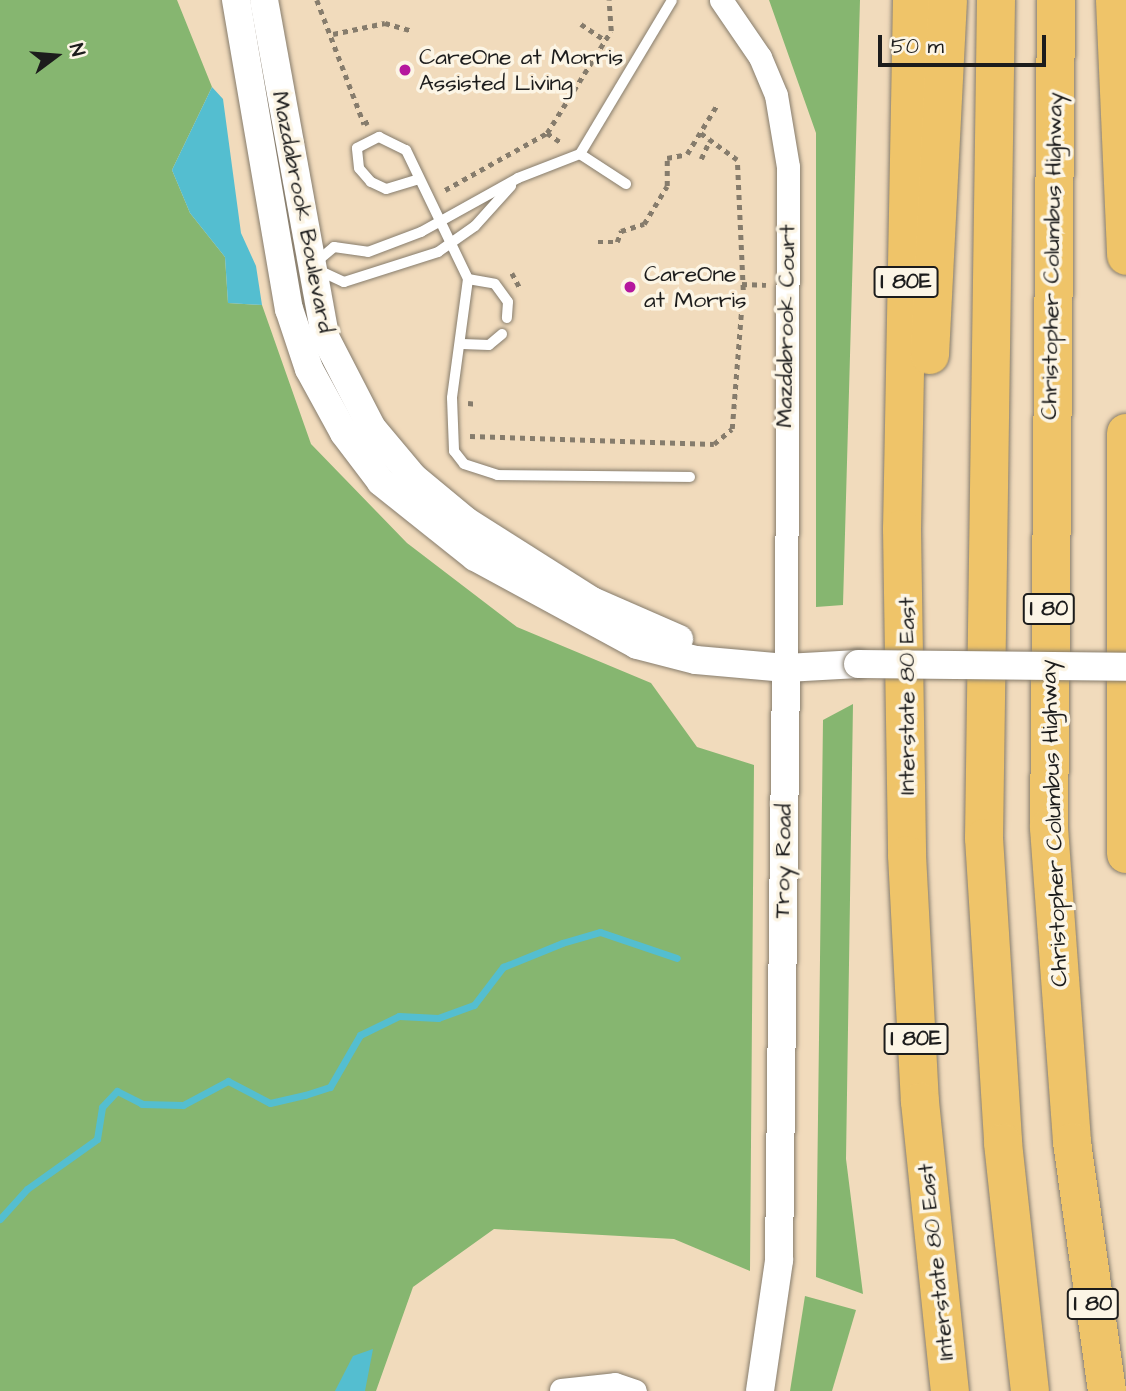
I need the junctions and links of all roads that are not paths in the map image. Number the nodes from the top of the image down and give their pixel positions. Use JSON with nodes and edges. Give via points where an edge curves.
{"nodes":[{"id":1,"x":236,"y":0,"type":"edge"},
{"id":2,"x":264,"y":0,"type":"edge"},
{"id":3,"x":672,"y":0,"type":"edge"},
{"id":4,"x":721,"y":0,"type":"edge"},
{"id":5,"x":912,"y":0,"type":"edge"},
{"id":6,"x":948,"y":0,"type":"edge"},
{"id":7,"x":996,"y":0,"type":"edge"},
{"id":8,"x":1056,"y":0,"type":"edge"},
{"id":9,"x":1115,"y":0,"type":"edge"},
{"id":10,"x":580,"y":154,"type":"junction"},
{"id":11,"x":518,"y":178,"type":"junction"},
{"id":12,"x":416,"y":180,"type":"junction"},
{"id":13,"x":626,"y":184,"type":"dead end"},
{"id":14,"x":440,"y":221,"type":"junction"},
{"id":15,"x":452,"y":243,"type":"junction"},
{"id":16,"x":1126,"y":256,"type":"edge"},
{"id":17,"x":310,"y":267,"type":"junction"},
{"id":18,"x":282,"y":273,"type":"junction"},
{"id":19,"x":468,"y":279,"type":"junction"},
{"id":20,"x":507,"y":318,"type":"dead end"},
{"id":21,"x":502,"y":334,"type":"dead end"},
{"id":22,"x":462,"y":344,"type":"junction"},
{"id":23,"x":1126,"y":433,"type":"edge"},
{"id":24,"x":690,"y":477,"type":"dead end"},
{"id":25,"x":907,"y":564,"type":"junction"},
{"id":26,"x":1126,"y":667,"type":"edge"},
{"id":27,"x":786,"y":668,"type":"junction"},
{"id":28,"x":1126,"y":853,"type":"edge"},
{"id":29,"x":561,"y":1390,"type":"edge"},
{"id":30,"x":635,"y":1391,"type":"edge"},
{"id":31,"x":760,"y":1391,"type":"edge"},
{"id":32,"x":950,"y":1391,"type":"edge"},
{"id":33,"x":1030,"y":1391,"type":"edge"},
{"id":34,"x":1107,"y":1391,"type":"edge"}],
"edges":[{"from":1,"to":18,"type":"street","name":"Mazdabrook Boulevard"},
{"from":2,"to":17,"type":"street","name":"Mazdabrook Boulevard"},
{"from":3,"to":10,"type":"lane"},
{"from":4,"to":27,"type":"street","name":"Mazdabrook Court","via":[[760,57],[776,95],[788,167]]},
{"from":5,"to":25,"type":"highway","name":"Interstate 80 East","number":"I 80E","via":[[902,529]]},
{"from":6,"to":25,"type":"highway","via":[[921,528]]},
{"from":7,"to":33,"type":"highway","via":[[984,838],[1003,1143]]},
{"from":8,"to":34,"type":"highway","name":"Christopher Columbus Highway","number":"I 80","via":[[1049,828],[1072,1142]]},
{"from":9,"to":16,"type":"highway"},
{"from":10,"to":11,"type":"lane"},
{"from":10,"to":13,"type":"lane"},
{"from":11,"to":14,"type":"lane"},
{"from":11,"to":15,"type":"lane"},
{"from":12,"to":12,"type":"lane","via":[[415,164],[393,141],[369,137],[357,148],[359,168],[370,182],[386,189]]},
{"from":12,"to":14,"type":"lane"},
{"from":14,"to":15,"type":"lane"},
{"from":14,"to":17,"type":"lane","via":[[368,252],[334,247]]},
{"from":15,"to":17,"type":"lane","via":[[400,268],[344,282]]},
{"from":15,"to":19,"type":"lane"},
{"from":17,"to":18,"type":"lane"},
{"from":17,"to":27,"type":"street","name":"Mazdabrook Boulevard","via":[[326,337],[353,398],[434,496],[593,601],[652,631]]},
{"from":18,"to":27,"type":"street","name":"Mazdabrook Boulevard","via":[[309,369],[344,433],[422,520],[544,597],[637,645],[696,660]]},
{"from":19,"to":20,"type":"lane","via":[[495,284],[508,302]]},
{"from":19,"to":22,"type":"lane"},
{"from":21,"to":22,"type":"lane","via":[[489,345]]},
{"from":22,"to":24,"type":"lane","via":[[454,362],[454,451],[475,472]]},
{"from":23,"to":28,"type":"highway"},
{"from":25,"to":32,"type":"highway","name":"Interstate 80 East","number":"I 80E","via":[[911,975]]},
{"from":26,"to":27,"type":"street","bridge":true,"via":[[858,664]]},
{"from":27,"to":31,"type":"street","name":"Troy Road","via":[[779,1261]]},
{"from":29,"to":30,"type":"street","via":[[615,1384]]}]}
